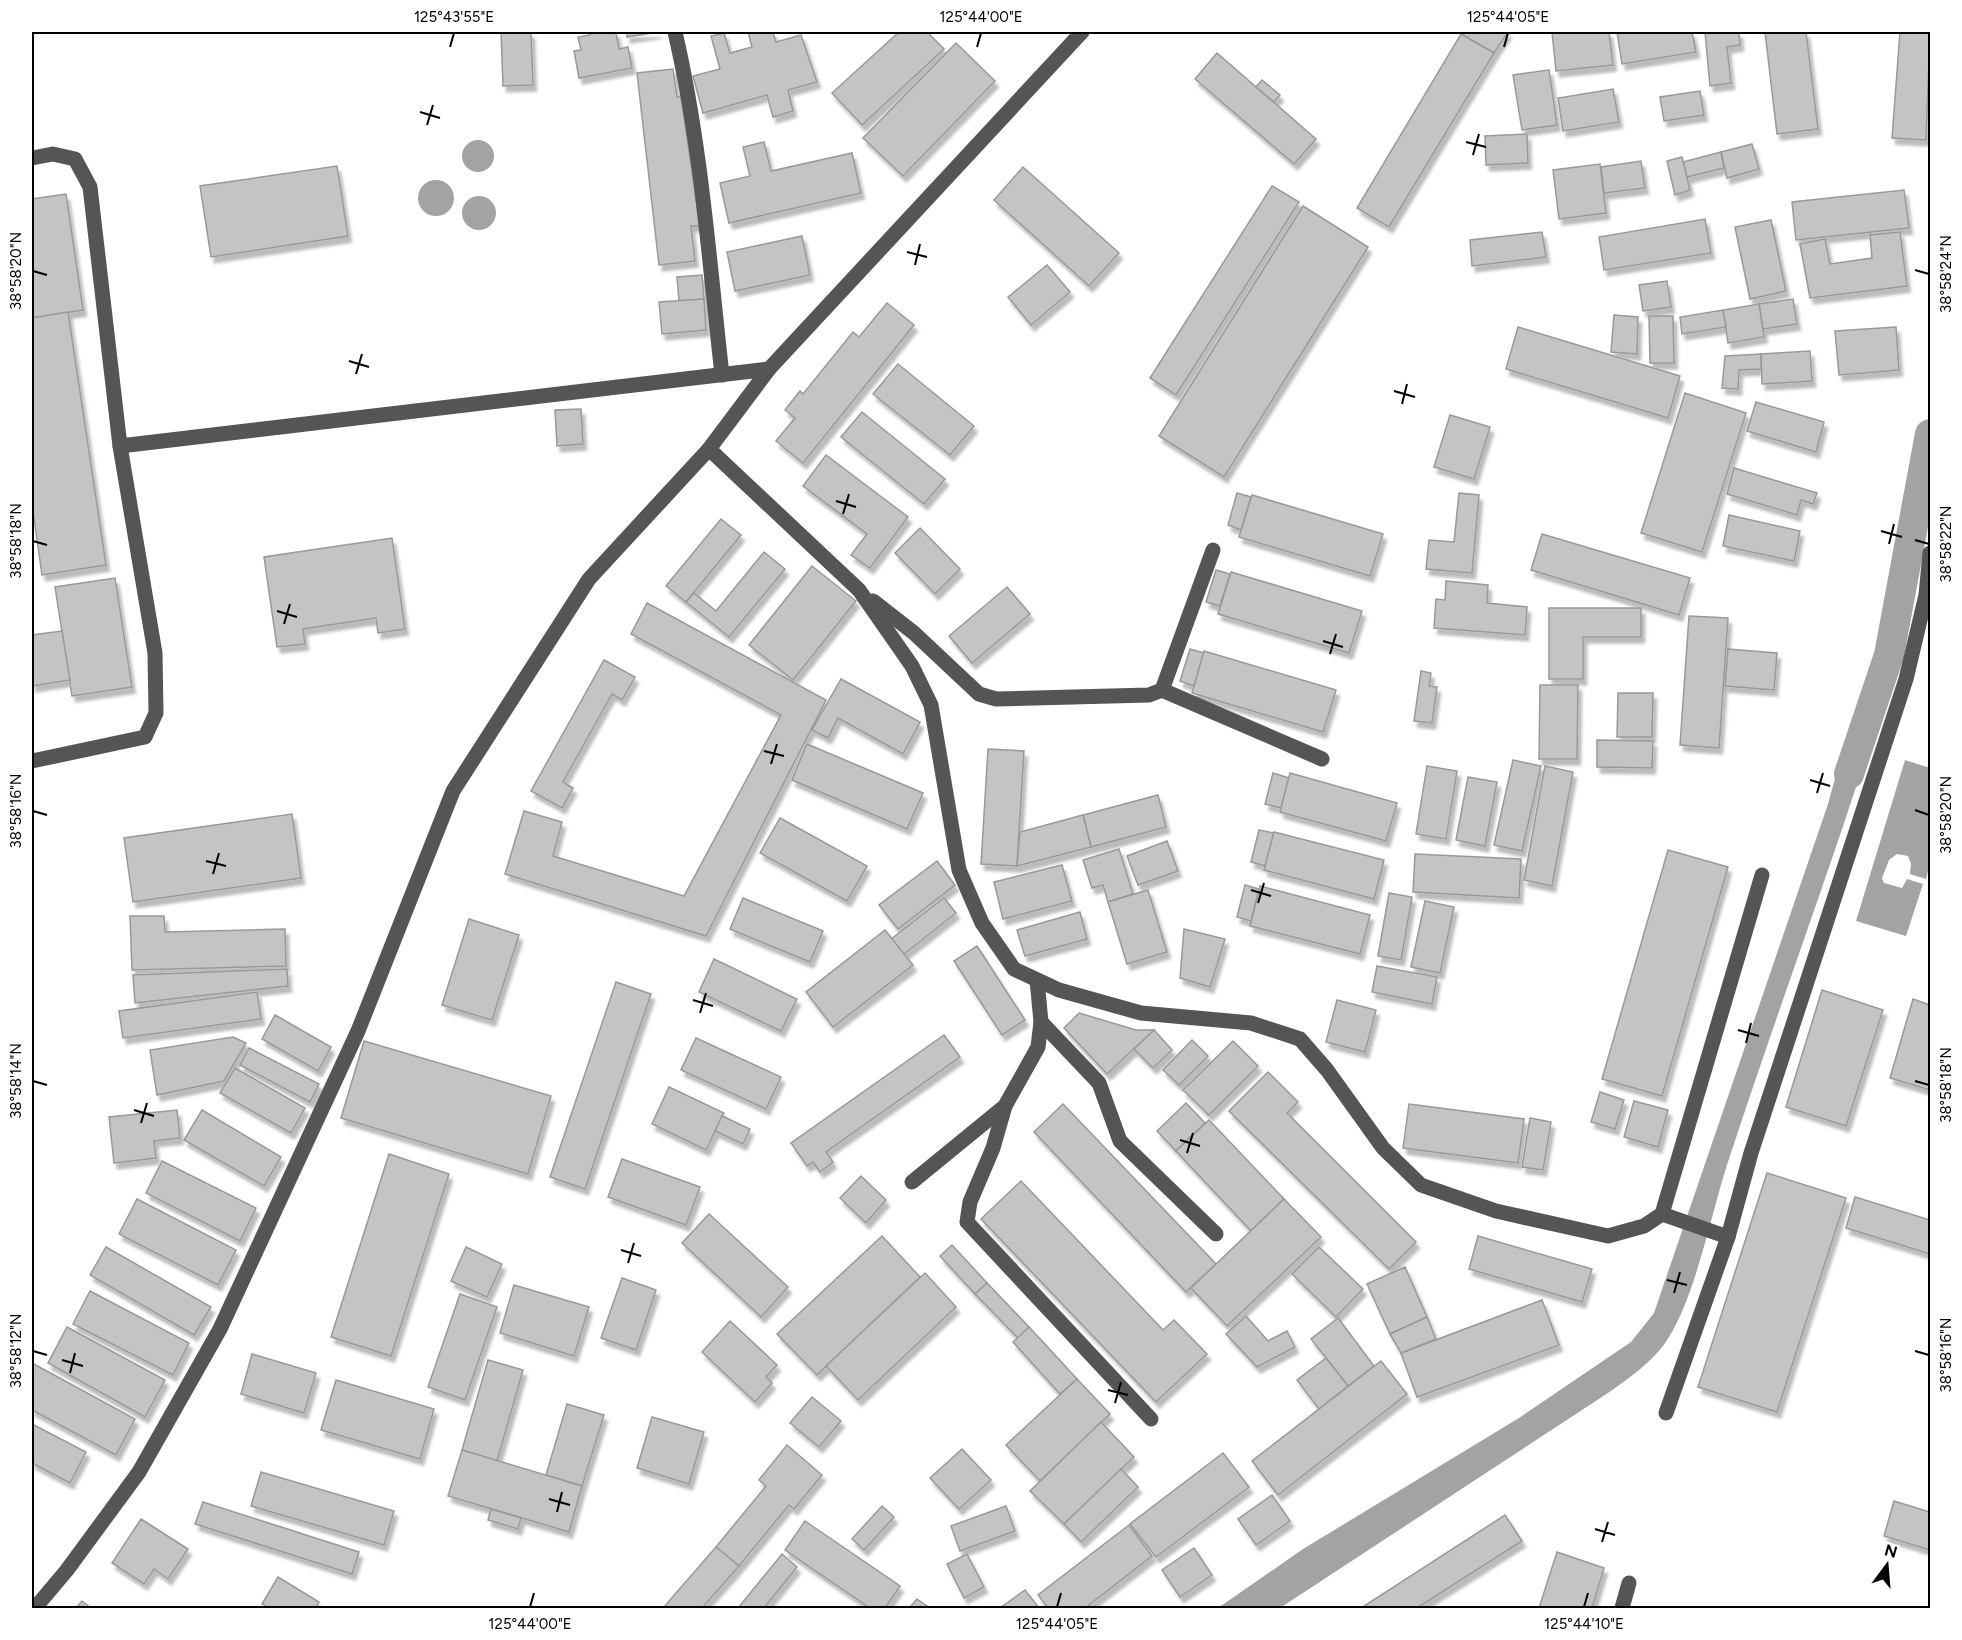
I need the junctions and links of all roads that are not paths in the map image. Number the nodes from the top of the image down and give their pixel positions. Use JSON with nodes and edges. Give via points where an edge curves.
{"nodes":[{"id":1,"x":675,"y":32,"type":"edge"},
{"id":2,"x":1082,"y":32,"type":"edge"},
{"id":3,"x":32,"y":158,"type":"edge"},
{"id":4,"x":770,"y":369,"type":"junction"},
{"id":5,"x":722,"y":375,"type":"junction"},
{"id":6,"x":120,"y":446,"type":"junction"},
{"id":7,"x":709,"y":449,"type":"junction"},
{"id":8,"x":1213,"y":550,"type":"dead end"},
{"id":9,"x":1930,"y":553,"type":"edge"},
{"id":10,"x":859,"y":590,"type":"junction"},
{"id":11,"x":1162,"y":690,"type":"junction"},
{"id":12,"x":1322,"y":759,"type":"dead end"},
{"id":13,"x":32,"y":761,"type":"edge"},
{"id":14,"x":1762,"y":875,"type":"dead end"},
{"id":15,"x":1037,"y":980,"type":"junction"},
{"id":16,"x":1041,"y":1022,"type":"junction"},
{"id":17,"x":1005,"y":1106,"type":"junction"},
{"id":18,"x":912,"y":1182,"type":"dead end"},
{"id":19,"x":1662,"y":1214,"type":"junction"},
{"id":20,"x":1216,"y":1234,"type":"dead end"},
{"id":21,"x":1728,"y":1237,"type":"junction"},
{"id":22,"x":1666,"y":1413,"type":"dead end"},
{"id":23,"x":1151,"y":1419,"type":"dead end"},
{"id":24,"x":1629,"y":1583,"type":"dead end"},
{"id":25,"x":35,"y":1608,"type":"edge"},
{"id":26,"x":1622,"y":1608,"type":"edge"}],
"edges":[{"from":1,"to":5,"type":"street","via":[[690,96]]},
{"from":2,"to":4,"type":"street"},
{"from":3,"to":6,"type":"street","via":[[53,154],[75,159],[90,187]]},
{"from":4,"to":5,"type":"street"},
{"from":4,"to":7,"type":"street"},
{"from":5,"to":6,"type":"street"},
{"from":6,"to":13,"type":"street","via":[[155,653],[156,713],[145,737]]},
{"from":7,"to":10,"type":"street"},
{"from":7,"to":25,"type":"street","via":[[589,579],[453,791],[358,1031],[220,1329],[139,1472],[68,1570]]},
{"from":8,"to":11,"type":"street"},
{"from":9,"to":21,"type":"street","via":[[1926,595],[1906,679],[1755,1142]]},
{"from":10,"to":11,"type":"street","via":[[914,633],[979,694],[996,699],[1149,695]]},
{"from":10,"to":15,"type":"street","via":[[912,666],[931,705],[959,870],[982,923],[1014,969]]},
{"from":11,"to":12,"type":"street"},
{"from":14,"to":19,"type":"street"},
{"from":15,"to":16,"type":"street"},
{"from":15,"to":19,"type":"street","via":[[1141,1013],[1251,1023],[1300,1039],[1383,1148],[1421,1185],[1496,1211],[1608,1236],[1644,1226]]},
{"from":16,"to":17,"type":"street","via":[[1038,1047]]},
{"from":16,"to":20,"type":"street","via":[[1099,1083],[1120,1141]]},
{"from":17,"to":18,"type":"street"},
{"from":17,"to":23,"type":"street","via":[[993,1148],[970,1202],[968,1222]]},
{"from":19,"to":21,"type":"street"},
{"from":21,"to":22,"type":"street"},
{"from":24,"to":26,"type":"street"}]}
